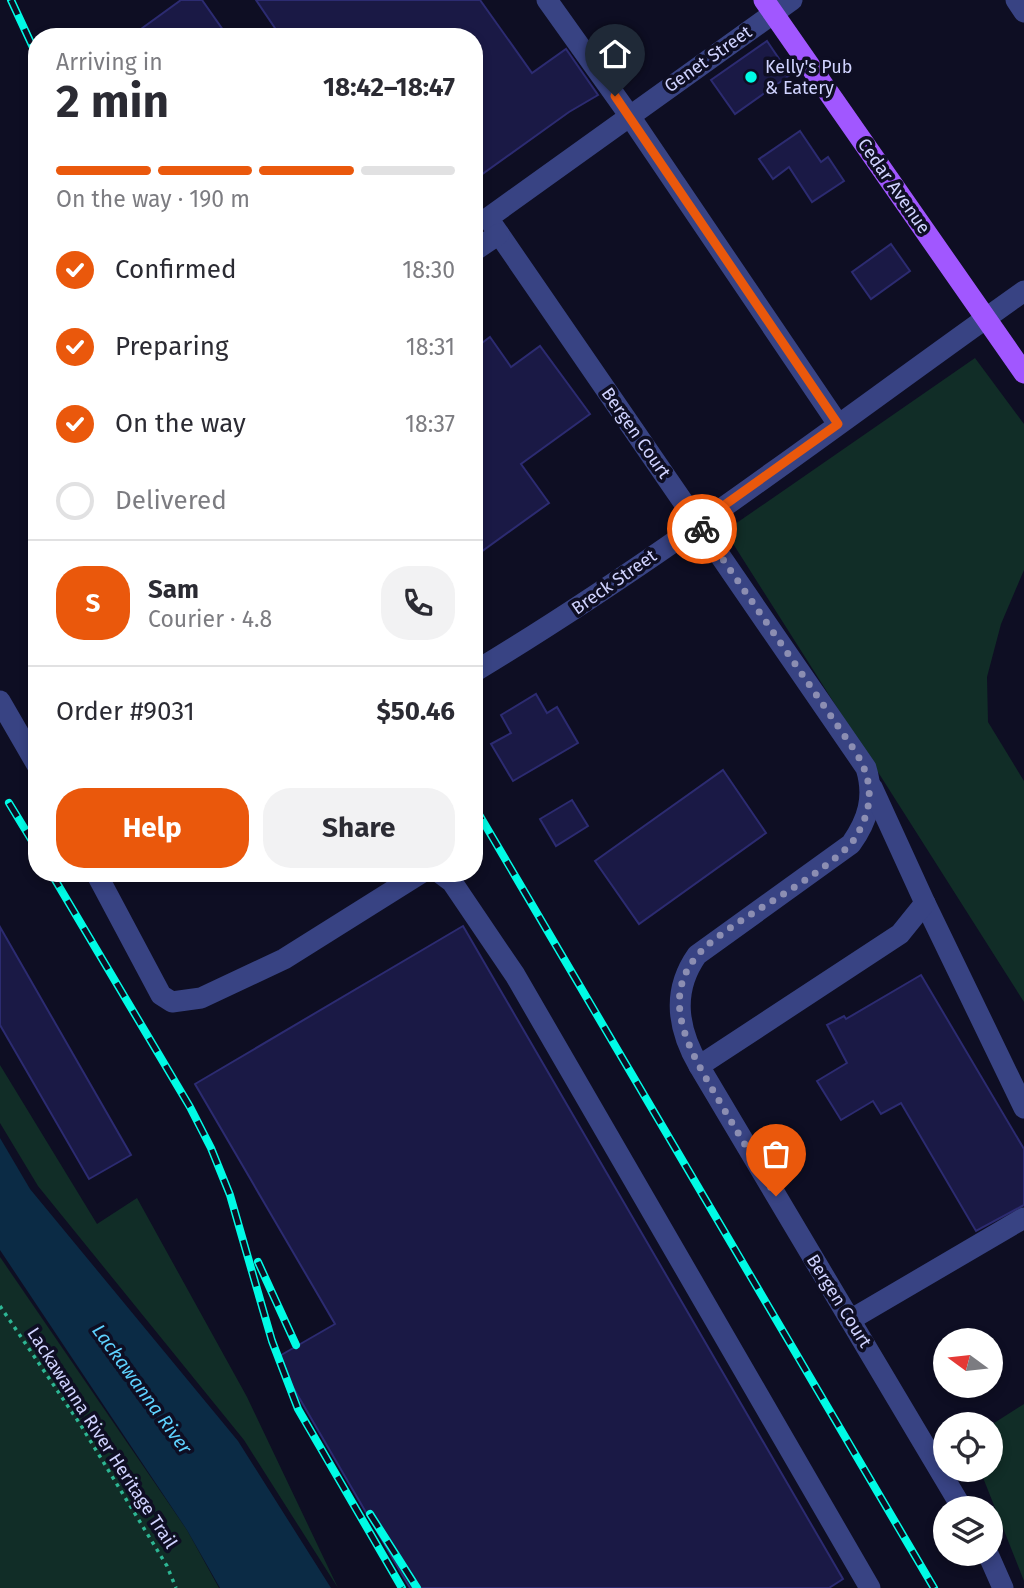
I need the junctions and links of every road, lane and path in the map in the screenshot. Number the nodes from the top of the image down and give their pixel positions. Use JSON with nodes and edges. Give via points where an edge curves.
{"nodes":[{"id":1,"x":547,"y":0,"type":"edge"},
{"id":2,"x":792,"y":0,"type":"edge"},
{"id":3,"x":1016,"y":0,"type":"edge"},
{"id":4,"x":768,"y":7,"type":"edge"},
{"id":5,"x":1024,"y":12,"type":"edge"},
{"id":6,"x":629,"y":115,"type":"junction"},
{"id":7,"x":494,"y":226,"type":"junction"},
{"id":8,"x":483,"y":240,"type":"edge"},
{"id":9,"x":1024,"y":291,"type":"edge"},
{"id":10,"x":986,"y":318,"type":"junction"},
{"id":11,"x":1024,"y":373,"type":"edge"},
{"id":12,"x":838,"y":424,"type":"junction"},
{"id":13,"x":698,"y":524,"type":"junction"},
{"id":14,"x":483,"y":667,"type":"edge"},
{"id":15,"x":0,"y":701,"type":"edge"},
{"id":16,"x":28,"y":749,"type":"edge"},
{"id":17,"x":871,"y":786,"type":"junction"},
{"id":18,"x":101,"y":882,"type":"edge"},
{"id":19,"x":407,"y":882,"type":"edge"},
{"id":20,"x":452,"y":882,"type":"edge"},
{"id":21,"x":925,"y":903,"type":"junction"},
{"id":22,"x":699,"y":1066,"type":"junction"},
{"id":23,"x":1024,"y":1108,"type":"edge"},
{"id":24,"x":1024,"y":1218,"type":"edge"},
{"id":25,"x":0,"y":1306,"type":"edge"},
{"id":26,"x":850,"y":1320,"type":"junction"},
{"id":27,"x":955,"y":1496,"type":"edge"},
{"id":28,"x":993,"y":1566,"type":"edge"},
{"id":29,"x":176,"y":1588,"type":"edge"},
{"id":30,"x":870,"y":1588,"type":"edge"},
{"id":31,"x":1003,"y":1588,"type":"edge"}],
"edges":[{"from":1,"to":6,"type":"street"},
{"from":2,"to":4,"type":"street","name":"Genet Street"},
{"from":3,"to":5,"type":"street"},
{"from":4,"to":6,"type":"street","name":"Genet Street"},
{"from":4,"to":10,"type":"main road","name":"Cedar Avenue"},
{"from":6,"to":7,"type":"street","name":"Genet Street"},
{"from":6,"to":12,"type":"street"},
{"from":7,"to":8,"type":"street","name":"Genet Street"},
{"from":7,"to":13,"type":"street","name":"Bergen Court"},
{"from":9,"to":10,"type":"street","name":"Breck Street"},
{"from":10,"to":11,"type":"main road","name":"Cedar Avenue"},
{"from":10,"to":12,"type":"street","name":"Breck Street"},
{"from":12,"to":13,"type":"street","name":"Breck Street"},
{"from":13,"to":14,"type":"street","name":"Breck Street"},
{"from":13,"to":17,"type":"street","name":"Bergen Court","via":[[855,751]]},
{"from":15,"to":16,"type":"street"},
{"from":17,"to":21,"type":"street"},
{"from":17,"to":22,"type":"street","name":"Bergen Court","via":[[865,822],[851,844],[714,940],[688,968],[680,1019]]},
{"from":18,"to":19,"type":"street","via":[[161,995],[172,1002],[201,998],[284,959]]},
{"from":20,"to":30,"type":"street","via":[[515,975]]},
{"from":21,"to":22,"type":"street","via":[[900,934]]},
{"from":21,"to":23,"type":"street"},
{"from":22,"to":26,"type":"street","name":"Bergen Court"},
{"from":24,"to":26,"type":"street"},
{"from":25,"to":29,"type":"path","name":"Lackawanna River Heritage Trail","via":[[80,1424]]},
{"from":26,"to":27,"type":"street","name":"Bergen Court"},
{"from":28,"to":31,"type":"street"}]}
